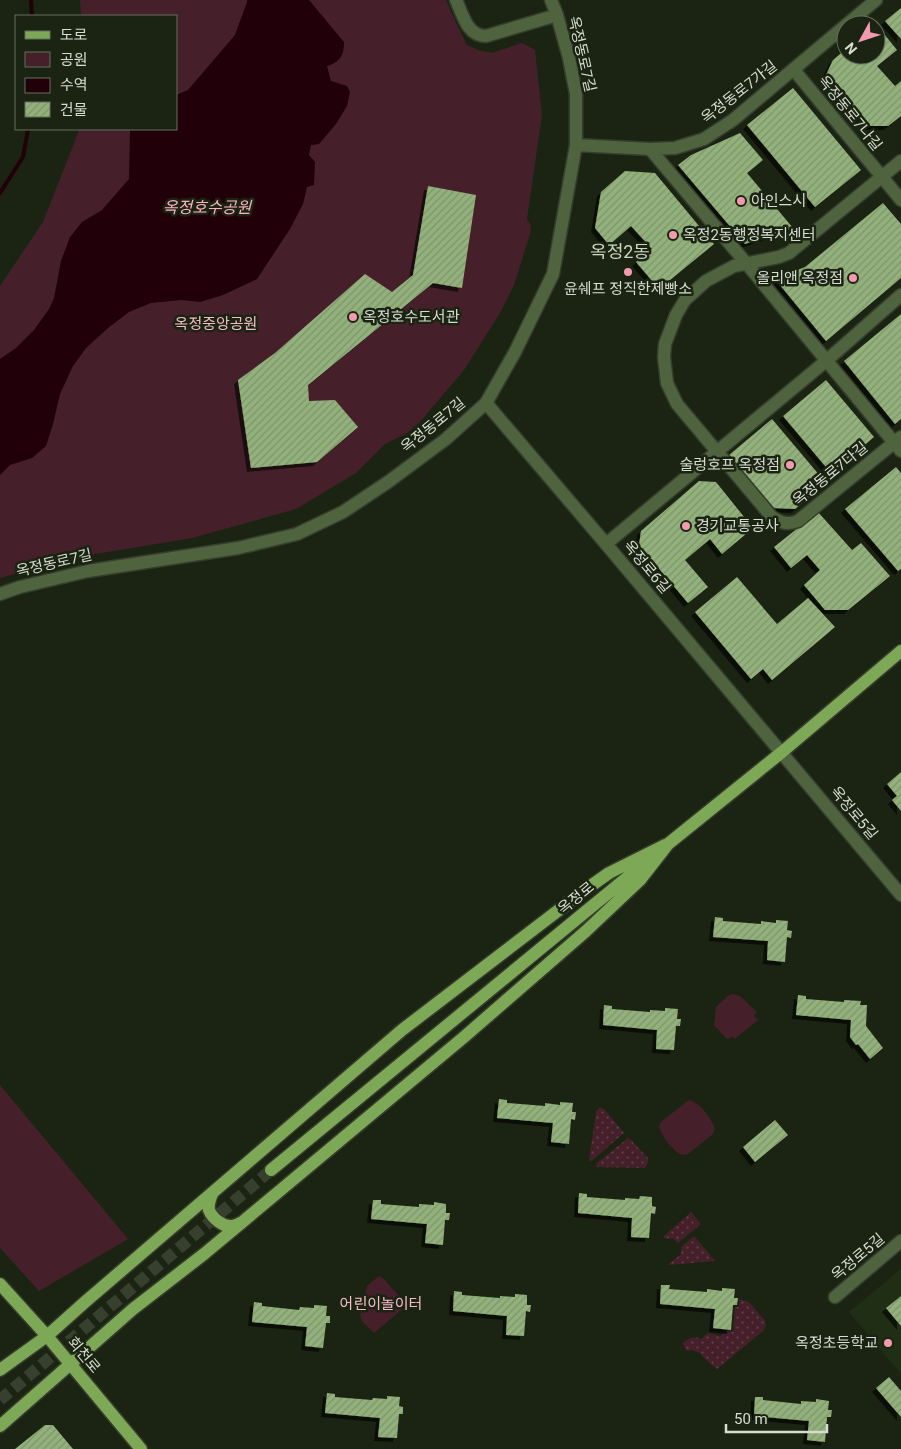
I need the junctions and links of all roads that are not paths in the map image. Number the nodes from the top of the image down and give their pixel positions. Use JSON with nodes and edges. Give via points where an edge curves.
{"nodes":[{"id":1,"x":456,"y":0,"type":"edge"},
{"id":2,"x":551,"y":0,"type":"edge"},
{"id":3,"x":876,"y":0,"type":"edge"},
{"id":4,"x":556,"y":15,"type":"junction"},
{"id":5,"x":858,"y":15,"type":"edge"},
{"id":6,"x":836,"y":34,"type":"edge"},
{"id":7,"x":794,"y":70,"type":"junction"},
{"id":8,"x":576,"y":144,"type":"junction"},
{"id":9,"x":650,"y":149,"type":"junction"},
{"id":10,"x":901,"y":161,"type":"edge"},
{"id":11,"x":882,"y":177,"type":"junction"},
{"id":12,"x":901,"y":200,"type":"edge"},
{"id":13,"x":746,"y":264,"type":"junction"},
{"id":14,"x":901,"y":296,"type":"edge"},
{"id":15,"x":826,"y":361,"type":"junction"},
{"id":16,"x":486,"y":403,"type":"junction"},
{"id":17,"x":899,"y":443,"type":"edge"},
{"id":18,"x":717,"y":452,"type":"junction"},
{"id":19,"x":606,"y":544,"type":"junction"},
{"id":20,"x":0,"y":594,"type":"edge"},
{"id":21,"x":901,"y":651,"type":"edge"},
{"id":22,"x":782,"y":752,"type":"junction"},
{"id":23,"x":668,"y":844,"type":"junction"},
{"id":24,"x":901,"y":895,"type":"edge"},
{"id":25,"x":272,"y":1170,"type":"tunnel mouth"},
{"id":26,"x":212,"y":1194,"type":"junction"},
{"id":27,"x":240,"y":1223,"type":"junction"},
{"id":28,"x":901,"y":1242,"type":"edge"},
{"id":29,"x":0,"y":1284,"type":"edge"},
{"id":30,"x":835,"y":1297,"type":"dead end"},
{"id":31,"x":47,"y":1336,"type":"junction"},
{"id":32,"x":71,"y":1365,"type":"junction"},
{"id":33,"x":0,"y":1370,"type":"edge"},
{"id":34,"x":0,"y":1426,"type":"edge"},
{"id":35,"x":141,"y":1449,"type":"edge"}],
"edges":[{"from":1,"to":4,"type":"street","via":[[469,28],[481,36]]},
{"from":2,"to":4,"type":"street","name":"옥정동로7길"},
{"from":3,"to":5,"type":"street","name":"옥정동로7가길"},
{"from":4,"to":8,"type":"street","name":"옥정동로7길","via":[[576,94]]},
{"from":6,"to":7,"type":"street","name":"옥정동로7가길"},
{"from":7,"to":9,"type":"street","name":"옥정동로7가길","via":[[734,120],[704,139],[675,148]]},
{"from":7,"to":11,"type":"street","name":"옥정동로7나길"},
{"from":8,"to":9,"type":"street","name":"옥정동로7가길"},
{"from":8,"to":16,"type":"street","name":"옥정동로7길","via":[[553,274]]},
{"from":9,"to":13,"type":"street"},
{"from":10,"to":11,"type":"street"},
{"from":11,"to":12,"type":"street","name":"옥정동로7나길"},
{"from":11,"to":13,"type":"street","via":[[789,253]]},
{"from":13,"to":15,"type":"street"},
{"from":13,"to":18,"type":"street","via":[[727,269],[692,293],[676,315],[665,344],[668,383],[677,404]]},
{"from":14,"to":15,"type":"street"},
{"from":15,"to":17,"type":"street"},
{"from":15,"to":18,"type":"street"},
{"from":16,"to":19,"type":"street","name":"옥정로6길"},
{"from":16,"to":20,"type":"street","name":"옥정동로7길","via":[[448,437],[388,482],[343,512],[297,534],[238,548],[88,570]]},
{"from":17,"to":18,"type":"street","name":"옥정동로7다길","via":[[792,523],[772,517]]},
{"from":18,"to":19,"type":"street"},
{"from":19,"to":22,"type":"street","name":"옥정로6길"},
{"from":21,"to":22,"type":"main road","name":"옥정로"},
{"from":22,"to":23,"type":"main road","name":"옥정로"},
{"from":22,"to":24,"type":"street","name":"옥정로5길"},
{"from":23,"to":25,"type":"main road","name":"옥정로"},
{"from":23,"to":26,"type":"main road","via":[[585,890],[410,1024]]},
{"from":23,"to":27,"type":"main road","via":[[640,880],[586,931]]},
{"from":26,"to":27,"type":"main road","via":[[209,1210],[217,1220],[233,1226]]},
{"from":26,"to":31,"type":"main road"},
{"from":27,"to":32,"type":"main road","via":[[132,1309]]},
{"from":28,"to":30,"type":"street","name":"옥정로5길"},
{"from":29,"to":31,"type":"main road","name":"회천로"},
{"from":31,"to":32,"type":"main road","name":"회천로"},
{"from":31,"to":33,"type":"main road"},
{"from":32,"to":34,"type":"main road"},
{"from":32,"to":35,"type":"main road","name":"회천로"}]}
